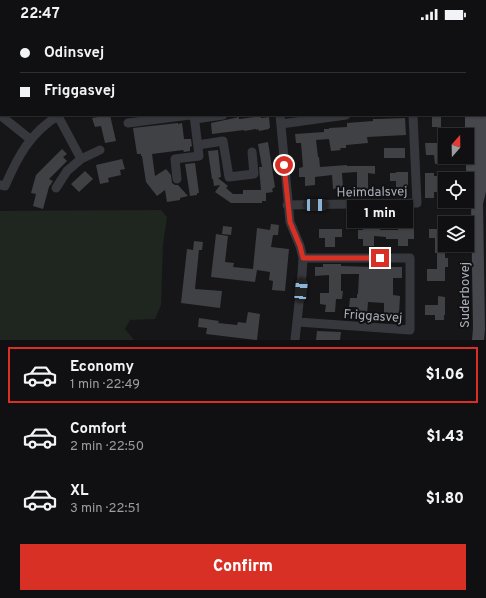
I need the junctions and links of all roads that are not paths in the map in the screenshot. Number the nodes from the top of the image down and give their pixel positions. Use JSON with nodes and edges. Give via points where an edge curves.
{"nodes":[{"id":1,"x":1,"y":116,"type":"edge"},
{"id":2,"x":57,"y":116,"type":"edge"},
{"id":3,"x":60,"y":116,"type":"edge"},
{"id":4,"x":193,"y":116,"type":"edge"},
{"id":5,"x":333,"y":116,"type":"edge"},
{"id":6,"x":413,"y":116,"type":"edge"},
{"id":7,"x":472,"y":116,"type":"edge"},
{"id":8,"x":482,"y":116,"type":"edge"},
{"id":9,"x":280,"y":120,"type":"edge"},
{"id":10,"x":128,"y":123,"type":"dead end"},
{"id":11,"x":30,"y":139,"type":"junction"},
{"id":12,"x":198,"y":145,"type":"junction"},
{"id":13,"x":100,"y":150,"type":"dead end"},
{"id":14,"x":252,"y":152,"type":"dead end"},
{"id":15,"x":81,"y":158,"type":"junction"},
{"id":16,"x":178,"y":180,"type":"dead end"},
{"id":17,"x":2,"y":185,"type":"edge"},
{"id":18,"x":56,"y":188,"type":"dead end"},
{"id":19,"x":477,"y":203,"type":"junction"},
{"id":20,"x":287,"y":205,"type":"junction"},
{"id":21,"x":303,"y":258,"type":"junction"},
{"id":22,"x":298,"y":322,"type":"junction"},
{"id":23,"x":295,"y":340,"type":"edge"},
{"id":24,"x":478,"y":340,"type":"edge"}],
"edges":[{"from":1,"to":11,"type":"street"},
{"from":2,"to":11,"type":"street"},
{"from":3,"to":15,"type":"street"},
{"from":4,"to":10,"type":"street"},
{"from":4,"to":12,"type":"street"},
{"from":5,"to":9,"type":"street"},
{"from":6,"to":20,"type":"street","name":"Heimdalsvej","via":[[417,203]]},
{"from":7,"to":19,"type":"street","name":"Suderbovej","via":[[474,191]]},
{"from":8,"to":19,"type":"street","name":"Suderbovej","via":[[480,191]]},
{"from":9,"to":20,"type":"street"},
{"from":11,"to":17,"type":"street"},
{"from":12,"to":14,"type":"street","via":[[223,142],[229,177],[254,174]]},
{"from":12,"to":16,"type":"street","via":[[199,156],[175,159]]},
{"from":13,"to":15,"type":"street"},
{"from":15,"to":18,"type":"street"},
{"from":19,"to":24,"type":"street","name":"Suderbovej"},
{"from":20,"to":21,"type":"street","via":[[290,222]]},
{"from":21,"to":22,"type":"street"},
{"from":21,"to":22,"type":"street","name":"Friggasvej","via":[[410,258],[410,330]]},
{"from":22,"to":23,"type":"street"}]}
